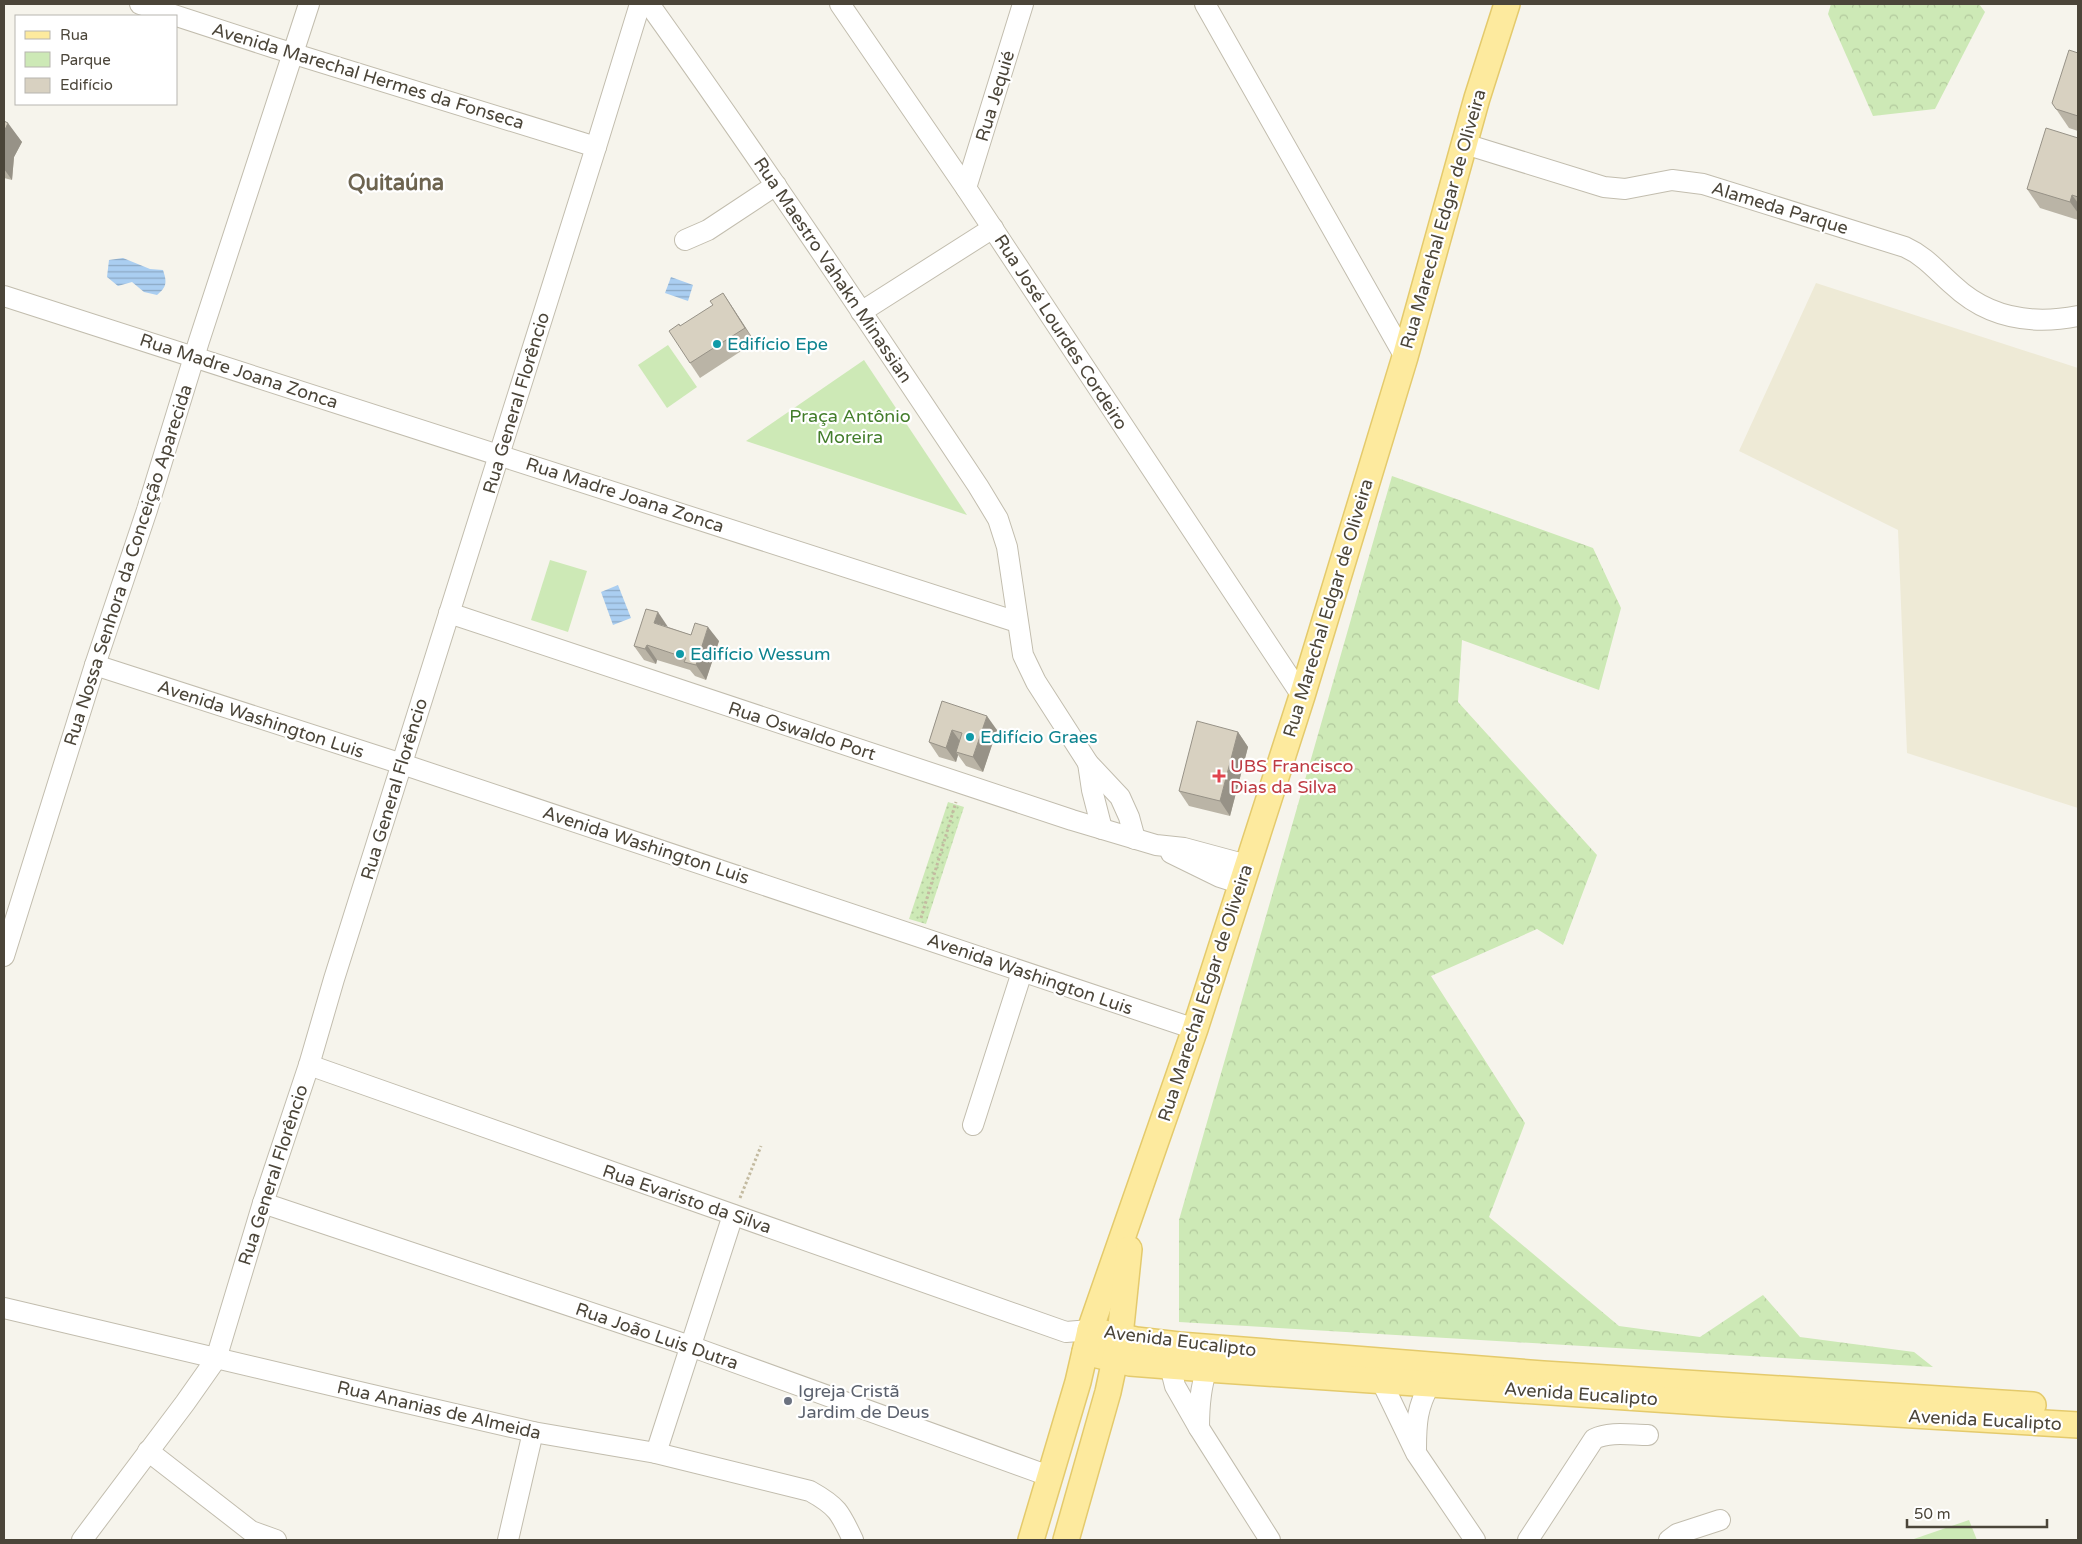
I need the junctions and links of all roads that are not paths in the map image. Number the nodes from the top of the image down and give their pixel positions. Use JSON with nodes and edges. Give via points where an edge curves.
{"nodes":[{"id":1,"x":140,"y":4,"type":"edge"},
{"id":2,"x":309,"y":4,"type":"edge"},
{"id":3,"x":640,"y":4,"type":"edge"},
{"id":4,"x":649,"y":4,"type":"edge"},
{"id":5,"x":840,"y":4,"type":"edge"},
{"id":6,"x":1023,"y":4,"type":"edge"},
{"id":7,"x":1205,"y":4,"type":"edge"},
{"id":8,"x":1507,"y":4,"type":"edge"},
{"id":9,"x":174,"y":15,"type":"edge"},
{"id":10,"x":178,"y":16,"type":"edge"},
{"id":11,"x":293,"y":54,"type":"junction"},
{"id":12,"x":1465,"y":144,"type":"junction"},
{"id":13,"x":596,"y":147,"type":"junction"},
{"id":14,"x":776,"y":185,"type":"junction"},
{"id":15,"x":966,"y":188,"type":"junction"},
{"id":16,"x":992,"y":228,"type":"junction"},
{"id":17,"x":685,"y":240,"type":"dead end"},
{"id":18,"x":4,"y":296,"type":"edge"},
{"id":19,"x":861,"y":312,"type":"junction"},
{"id":20,"x":2078,"y":316,"type":"edge"},
{"id":21,"x":194,"y":356,"type":"junction"},
{"id":22,"x":1404,"y":356,"type":"junction"},
{"id":23,"x":499,"y":454,"type":"junction"},
{"id":24,"x":449,"y":613,"type":"junction"},
{"id":25,"x":1017,"y":622,"type":"junction"},
{"id":26,"x":1279,"y":662,"type":"junction"},
{"id":27,"x":95,"y":665,"type":"junction"},
{"id":28,"x":1311,"y":666,"type":"junction"},
{"id":29,"x":1302,"y":696,"type":"junction"},
{"id":30,"x":1088,"y":763,"type":"junction"},
{"id":31,"x":402,"y":764,"type":"junction"},
{"id":32,"x":1102,"y":829,"type":"junction"},
{"id":33,"x":1135,"y":839,"type":"junction"},
{"id":34,"x":1244,"y":874,"type":"junction"},
{"id":35,"x":4,"y":956,"type":"edge"},
{"id":36,"x":1022,"y":972,"type":"junction"},
{"id":37,"x":1195,"y":1029,"type":"junction"},
{"id":38,"x":309,"y":1065,"type":"junction"},
{"id":39,"x":973,"y":1124,"type":"dead end"},
{"id":40,"x":263,"y":1203,"type":"junction"},
{"id":41,"x":1133,"y":1206,"type":"junction"},
{"id":42,"x":733,"y":1215,"type":"junction"},
{"id":43,"x":4,"y":1308,"type":"edge"},
{"id":44,"x":1120,"y":1336,"type":"junction"},
{"id":45,"x":1088,"y":1341,"type":"junction"},
{"id":46,"x":690,"y":1346,"type":"junction"},
{"id":47,"x":216,"y":1359,"type":"junction"},
{"id":48,"x":1114,"y":1360,"type":"junction"},
{"id":49,"x":1170,"y":1366,"type":"junction"},
{"id":50,"x":1207,"y":1369,"type":"junction"},
{"id":51,"x":1376,"y":1370,"type":"junction"},
{"id":52,"x":1430,"y":1384,"type":"junction"},
{"id":53,"x":2078,"y":1408,"type":"edge"},
{"id":54,"x":2078,"y":1425,"type":"edge"},
{"id":55,"x":1199,"y":1428,"type":"junction"},
{"id":56,"x":533,"y":1432,"type":"junction"},
{"id":57,"x":1648,"y":1435,"type":"dead end"},
{"id":58,"x":148,"y":1451,"type":"junction"},
{"id":59,"x":656,"y":1453,"type":"junction"},
{"id":60,"x":1416,"y":1453,"type":"junction"},
{"id":61,"x":1050,"y":1476,"type":"junction"},
{"id":62,"x":1720,"y":1520,"type":"dead end"},
{"id":63,"x":82,"y":1540,"type":"edge"},
{"id":64,"x":276,"y":1540,"type":"edge"},
{"id":65,"x":508,"y":1540,"type":"edge"},
{"id":66,"x":853,"y":1540,"type":"edge"},
{"id":67,"x":1030,"y":1540,"type":"edge"},
{"id":68,"x":1066,"y":1540,"type":"edge"},
{"id":69,"x":1270,"y":1540,"type":"edge"},
{"id":70,"x":1475,"y":1540,"type":"edge"},
{"id":71,"x":1528,"y":1540,"type":"edge"},
{"id":72,"x":1669,"y":1540,"type":"edge"}],
"edges":[{"from":1,"to":9,"type":"street","name":"Avenida Marechal Hermes da Fonseca"},
{"from":2,"to":11,"type":"street","name":"Rua Nossa Senhora da Conceição Aparecida"},
{"from":3,"to":13,"type":"street","name":"Rua General Florêncio"},
{"from":4,"to":14,"type":"street","name":"Rua Maestro Vahakn Minassian"},
{"from":5,"to":15,"type":"street","name":"Rua José Lourdes Cordeiro"},
{"from":6,"to":15,"type":"street","name":"Rua Jequié"},
{"from":7,"to":22,"type":"street"},
{"from":8,"to":12,"type":"main road","name":"Rua Marechal Edgar de Oliveira"},
{"from":10,"to":11,"type":"street","name":"Avenida Marechal Hermes da Fonseca"},
{"from":11,"to":13,"type":"street","name":"Avenida Marechal Hermes da Fonseca"},
{"from":11,"to":21,"type":"street","name":"Rua Nossa Senhora da Conceição Aparecida"},
{"from":12,"to":20,"type":"street","name":"Alameda Parque","via":[[1604,187],[1625,189],[1672,180],[1703,184],[1905,247],[1922,256],[1966,296],[1991,311],[2032,320]]},
{"from":12,"to":22,"type":"main road","name":"Rua Marechal Edgar de Oliveira"},
{"from":13,"to":23,"type":"street","name":"Rua General Florêncio"},
{"from":14,"to":17,"type":"street","via":[[708,230]]},
{"from":14,"to":19,"type":"street","name":"Rua Maestro Vahakn Minassian"},
{"from":15,"to":16,"type":"street","name":"Rua José Lourdes Cordeiro"},
{"from":16,"to":19,"type":"street"},
{"from":16,"to":26,"type":"street","name":"Rua José Lourdes Cordeiro"},
{"from":18,"to":21,"type":"street","name":"Rua Madre Joana Zonca"},
{"from":19,"to":25,"type":"street","name":"Rua Maestro Vahakn Minassian","via":[[998,519],[1007,547]]},
{"from":21,"to":23,"type":"street","name":"Rua Madre Joana Zonca"},
{"from":21,"to":27,"type":"street","name":"Rua Nossa Senhora da Conceição Aparecida"},
{"from":22,"to":28,"type":"main road","name":"Rua Marechal Edgar de Oliveira"},
{"from":23,"to":24,"type":"street","name":"Rua General Florêncio"},
{"from":23,"to":25,"type":"street","name":"Rua Madre Joana Zonca"},
{"from":24,"to":31,"type":"street","name":"Rua General Florêncio"},
{"from":24,"to":32,"type":"street","name":"Rua Oswaldo Port"},
{"from":25,"to":30,"type":"street","name":"Rua Maestro Vahakn Minassian","via":[[1023,655],[1036,682]]},
{"from":26,"to":28,"type":"street"},
{"from":26,"to":29,"type":"street","name":"Rua José Lourdes Cordeiro"},
{"from":27,"to":31,"type":"street","name":"Avenida Washington Luis"},
{"from":27,"to":35,"type":"street","name":"Rua Nossa Senhora da Conceição Aparecida"},
{"from":28,"to":29,"type":"main road","name":"Rua Marechal Edgar de Oliveira"},
{"from":29,"to":34,"type":"main road","name":"Rua Marechal Edgar de Oliveira"},
{"from":30,"to":32,"type":"street","name":"Rua Maestro Vahakn Minassian"},
{"from":30,"to":33,"type":"street","name":"Rua Maestro Vahakn Minassian","via":[[1120,797]]},
{"from":31,"to":36,"type":"street","name":"Avenida Washington Luis"},
{"from":31,"to":38,"type":"street","name":"Rua General Florêncio"},
{"from":32,"to":33,"type":"street","name":"Rua Oswaldo Port"},
{"from":33,"to":34,"type":"street","name":"Rua Oswaldo Port","via":[[1184,848]]},
{"from":34,"to":37,"type":"main road","name":"Rua Marechal Edgar de Oliveira"},
{"from":36,"to":37,"type":"street","name":"Avenida Washington Luis"},
{"from":36,"to":39,"type":"street"},
{"from":37,"to":41,"type":"main road","name":"Rua Marechal Edgar de Oliveira"},
{"from":38,"to":40,"type":"street","name":"Rua General Florêncio"},
{"from":38,"to":42,"type":"street","name":"Rua Evaristo da Silva"},
{"from":40,"to":46,"type":"street","name":"Rua João Luis Dutra"},
{"from":40,"to":47,"type":"street","name":"Rua General Florêncio"},
{"from":41,"to":44,"type":"main road","name":"Rua Marechal Edgar de Oliveira"},
{"from":41,"to":45,"type":"main road","name":"Rua Marechal Edgar de Oliveira"},
{"from":42,"to":45,"type":"street","name":"Rua Evaristo da Silva"},
{"from":42,"to":46,"type":"street"},
{"from":43,"to":47,"type":"street","name":"Rua Ananias de Almeida"},
{"from":44,"to":45,"type":"main road","name":"Avenida Eucalipto"},
{"from":44,"to":48,"type":"main road","name":"Rua Marechal Edgar de Oliveira"},
{"from":44,"to":51,"type":"main road","name":"Avenida Eucalipto"},
{"from":45,"to":48,"type":"main road","name":"Avenida Eucalipto"},
{"from":45,"to":61,"type":"main road","name":"Rua Marechal Edgar de Oliveira"},
{"from":46,"to":59,"type":"street"},
{"from":46,"to":61,"type":"street","name":"Rua João Luis Dutra"},
{"from":47,"to":56,"type":"street","name":"Rua Ananias de Almeida"},
{"from":47,"to":58,"type":"street","name":"Rua General Florêncio"},
{"from":48,"to":49,"type":"main road","name":"Avenida Eucalipto"},
{"from":48,"to":68,"type":"main road","name":"Rua Marechal Edgar de Oliveira"},
{"from":49,"to":50,"type":"main road","name":"Avenida Eucalipto"},
{"from":49,"to":55,"type":"street","via":[[1175,1386]]},
{"from":50,"to":51,"type":"main road","name":"Avenida Eucalipto"},
{"from":50,"to":55,"type":"street","via":[[1199,1403]]},
{"from":51,"to":52,"type":"main road","name":"Avenida Eucalipto"},
{"from":51,"to":53,"type":"main road","name":"Avenida Eucalipto","via":[[1544,1374]]},
{"from":51,"to":60,"type":"street"},
{"from":52,"to":54,"type":"main road","name":"Avenida Eucalipto"},
{"from":52,"to":60,"type":"street","via":[[1416,1417]]},
{"from":55,"to":69,"type":"street"},
{"from":56,"to":59,"type":"street","name":"Rua Ananias de Almeida"},
{"from":56,"to":65,"type":"street"},
{"from":57,"to":71,"type":"street","via":[[1594,1438]]},
{"from":58,"to":63,"type":"street","name":"Rua General Florêncio"},
{"from":58,"to":64,"type":"street","via":[[251,1531]]},
{"from":59,"to":66,"type":"street","name":"Rua Ananias de Almeida","via":[[810,1491],[840,1512]]},
{"from":60,"to":70,"type":"street"},
{"from":61,"to":67,"type":"main road","name":"Rua Marechal Edgar de Oliveira"},
{"from":62,"to":72,"type":"street","via":[[1677,1534]]}]}
